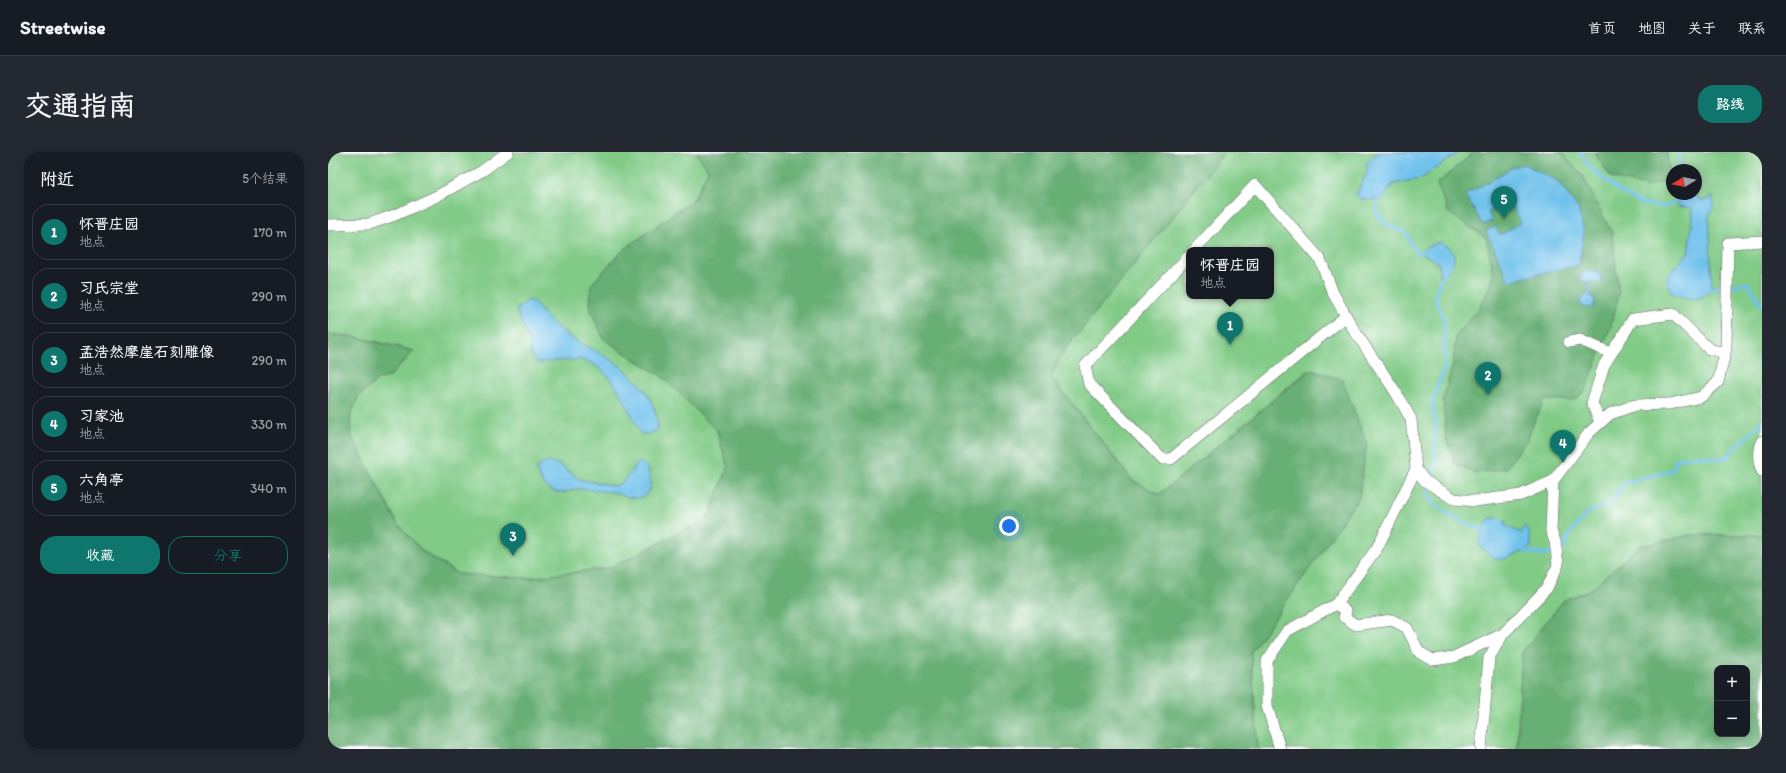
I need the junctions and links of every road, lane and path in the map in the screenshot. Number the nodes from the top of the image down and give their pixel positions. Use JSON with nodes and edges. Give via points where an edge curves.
{"nodes":[{"id":1,"x":508,"y":152,"type":"edge"},
{"id":2,"x":328,"y":225,"type":"edge"},
{"id":3,"x":1762,"y":241,"type":"edge"},
{"id":4,"x":1197,"y":247,"type":"edge"},
{"id":5,"x":1186,"y":259,"type":"edge"},
{"id":6,"x":1346,"y":316,"type":"junction"},
{"id":7,"x":1570,"y":342,"type":"dead end"},
{"id":8,"x":1611,"y":353,"type":"junction"},
{"id":9,"x":1725,"y":353,"type":"junction"},
{"id":10,"x":1600,"y":422,"type":"junction"},
{"id":11,"x":1762,"y":441,"type":"edge"},
{"id":12,"x":1416,"y":469,"type":"junction"},
{"id":13,"x":1762,"y":471,"type":"edge"},
{"id":14,"x":1553,"y":481,"type":"junction"},
{"id":15,"x":1336,"y":604,"type":"junction"},
{"id":16,"x":1503,"y":634,"type":"junction"},
{"id":17,"x":1280,"y":749,"type":"edge"},
{"id":18,"x":1481,"y":749,"type":"edge"}],
"edges":[{"from":1,"to":2,"type":"street","via":[[482,171],[437,196],[395,215],[369,224]]},
{"from":3,"to":9,"type":"street","via":[[1728,243]]},
{"from":4,"to":6,"type":"street","via":[[1255,186],[1320,259],[1333,293]]},
{"from":5,"to":6,"type":"street","via":[[1085,366],[1089,384],[1162,459],[1171,460]]},
{"from":6,"to":12,"type":"street","via":[[1411,419]]},
{"from":7,"to":8,"type":"street","via":[[1580,340]]},
{"from":8,"to":9,"type":"street","via":[[1632,319],[1673,314],[1709,349]]},
{"from":8,"to":10,"type":"street","via":[[1604,365],[1592,403]]},
{"from":9,"to":10,"type":"street","via":[[1718,382],[1701,397],[1670,404],[1636,405],[1610,414]]},
{"from":10,"to":14,"type":"street"},
{"from":11,"to":13,"type":"street","via":[[1759,446]]},
{"from":12,"to":14,"type":"street","via":[[1425,481],[1454,499],[1475,501],[1522,496]]},
{"from":12,"to":15,"type":"street","via":[[1377,548]]},
{"from":14,"to":16,"type":"street","via":[[1551,531],[1558,565],[1547,588]]},
{"from":15,"to":16,"type":"street","via":[[1346,610],[1344,616],[1356,625],[1392,620],[1407,628],[1418,652],[1433,660],[1454,657]]},
{"from":15,"to":17,"type":"street","via":[[1287,631],[1267,661],[1267,706]]},
{"from":16,"to":18,"type":"street","via":[[1489,658]]}]}
